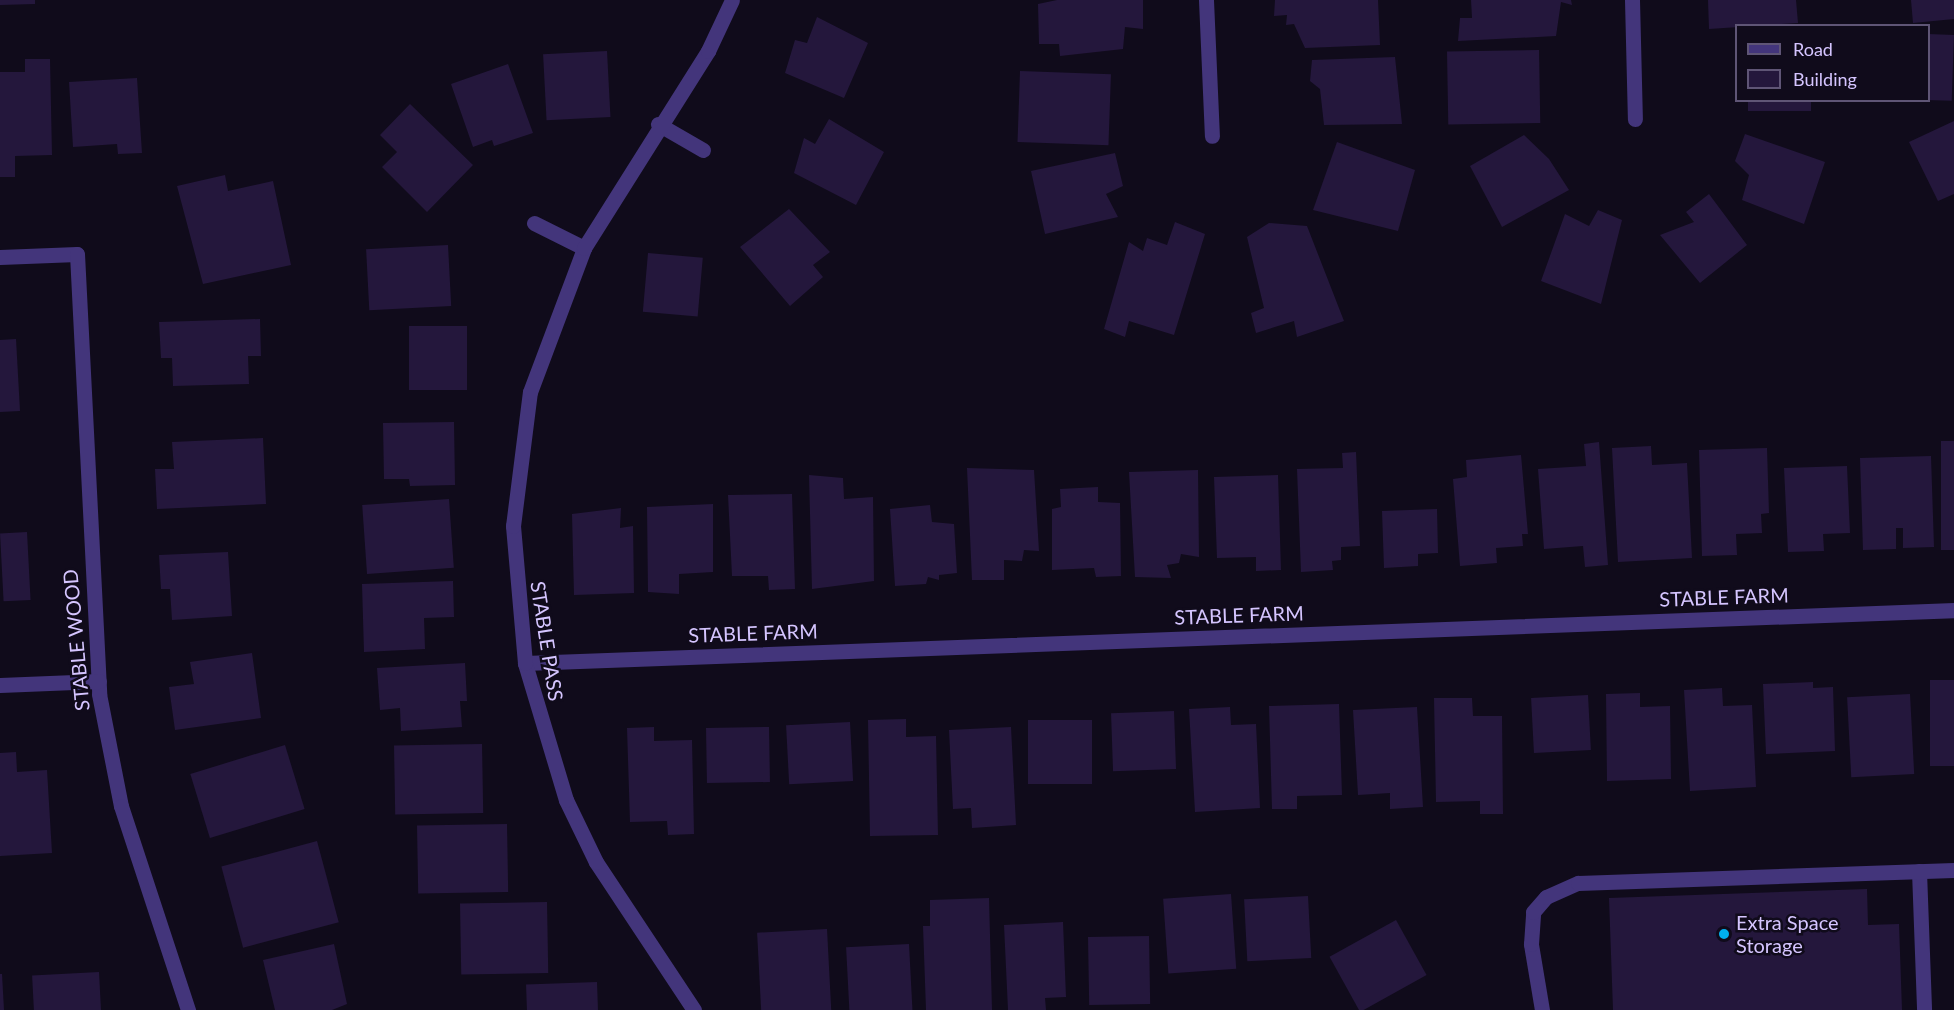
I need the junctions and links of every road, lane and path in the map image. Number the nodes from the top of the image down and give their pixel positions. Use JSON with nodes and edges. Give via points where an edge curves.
{"nodes":[{"id":1,"x":732,"y":0,"type":"edge"},
{"id":2,"x":1206,"y":0,"type":"edge"},
{"id":3,"x":1632,"y":0,"type":"edge"},
{"id":4,"x":1635,"y":119,"type":"dead end"},
{"id":5,"x":658,"y":124,"type":"junction"},
{"id":6,"x":1212,"y":136,"type":"dead end"},
{"id":7,"x":703,"y":150,"type":"dead end"},
{"id":8,"x":534,"y":223,"type":"dead end"},
{"id":9,"x":584,"y":248,"type":"junction"},
{"id":10,"x":0,"y":257,"type":"edge"},
{"id":11,"x":1954,"y":610,"type":"edge"},
{"id":12,"x":525,"y":663,"type":"junction"},
{"id":13,"x":99,"y":681,"type":"junction"},
{"id":14,"x":0,"y":685,"type":"edge"},
{"id":15,"x":1954,"y":870,"type":"edge"},
{"id":16,"x":1919,"y":871,"type":"junction"},
{"id":17,"x":188,"y":1010,"type":"edge"},
{"id":18,"x":694,"y":1010,"type":"edge"},
{"id":19,"x":1542,"y":1010,"type":"edge"},
{"id":20,"x":1924,"y":1010,"type":"edge"}],
"edges":[{"from":1,"to":5,"type":"street","name":"STABLE PASS","via":[[708,51]]},
{"from":2,"to":6,"type":"street"},
{"from":3,"to":4,"type":"street"},
{"from":5,"to":7,"type":"street"},
{"from":5,"to":9,"type":"street","name":"STABLE PASS"},
{"from":8,"to":9,"type":"street"},
{"from":9,"to":12,"type":"street","name":"STABLE PASS","via":[[530,392],[518,457],[513,526]]},
{"from":10,"to":13,"type":"street","name":"STABLE WOOD","via":[[77,254]]},
{"from":11,"to":12,"type":"street","name":"STABLE FARM"},
{"from":12,"to":18,"type":"street","name":"STABLE PASS","via":[[542,735],[596,862]]},
{"from":13,"to":14,"type":"street"},
{"from":13,"to":17,"type":"street","name":"STABLE WOOD","via":[[121,806]]},
{"from":15,"to":16,"type":"street"},
{"from":16,"to":19,"type":"street","via":[[1578,883],[1546,897],[1533,912],[1531,944]]},
{"from":16,"to":20,"type":"street"}]}
